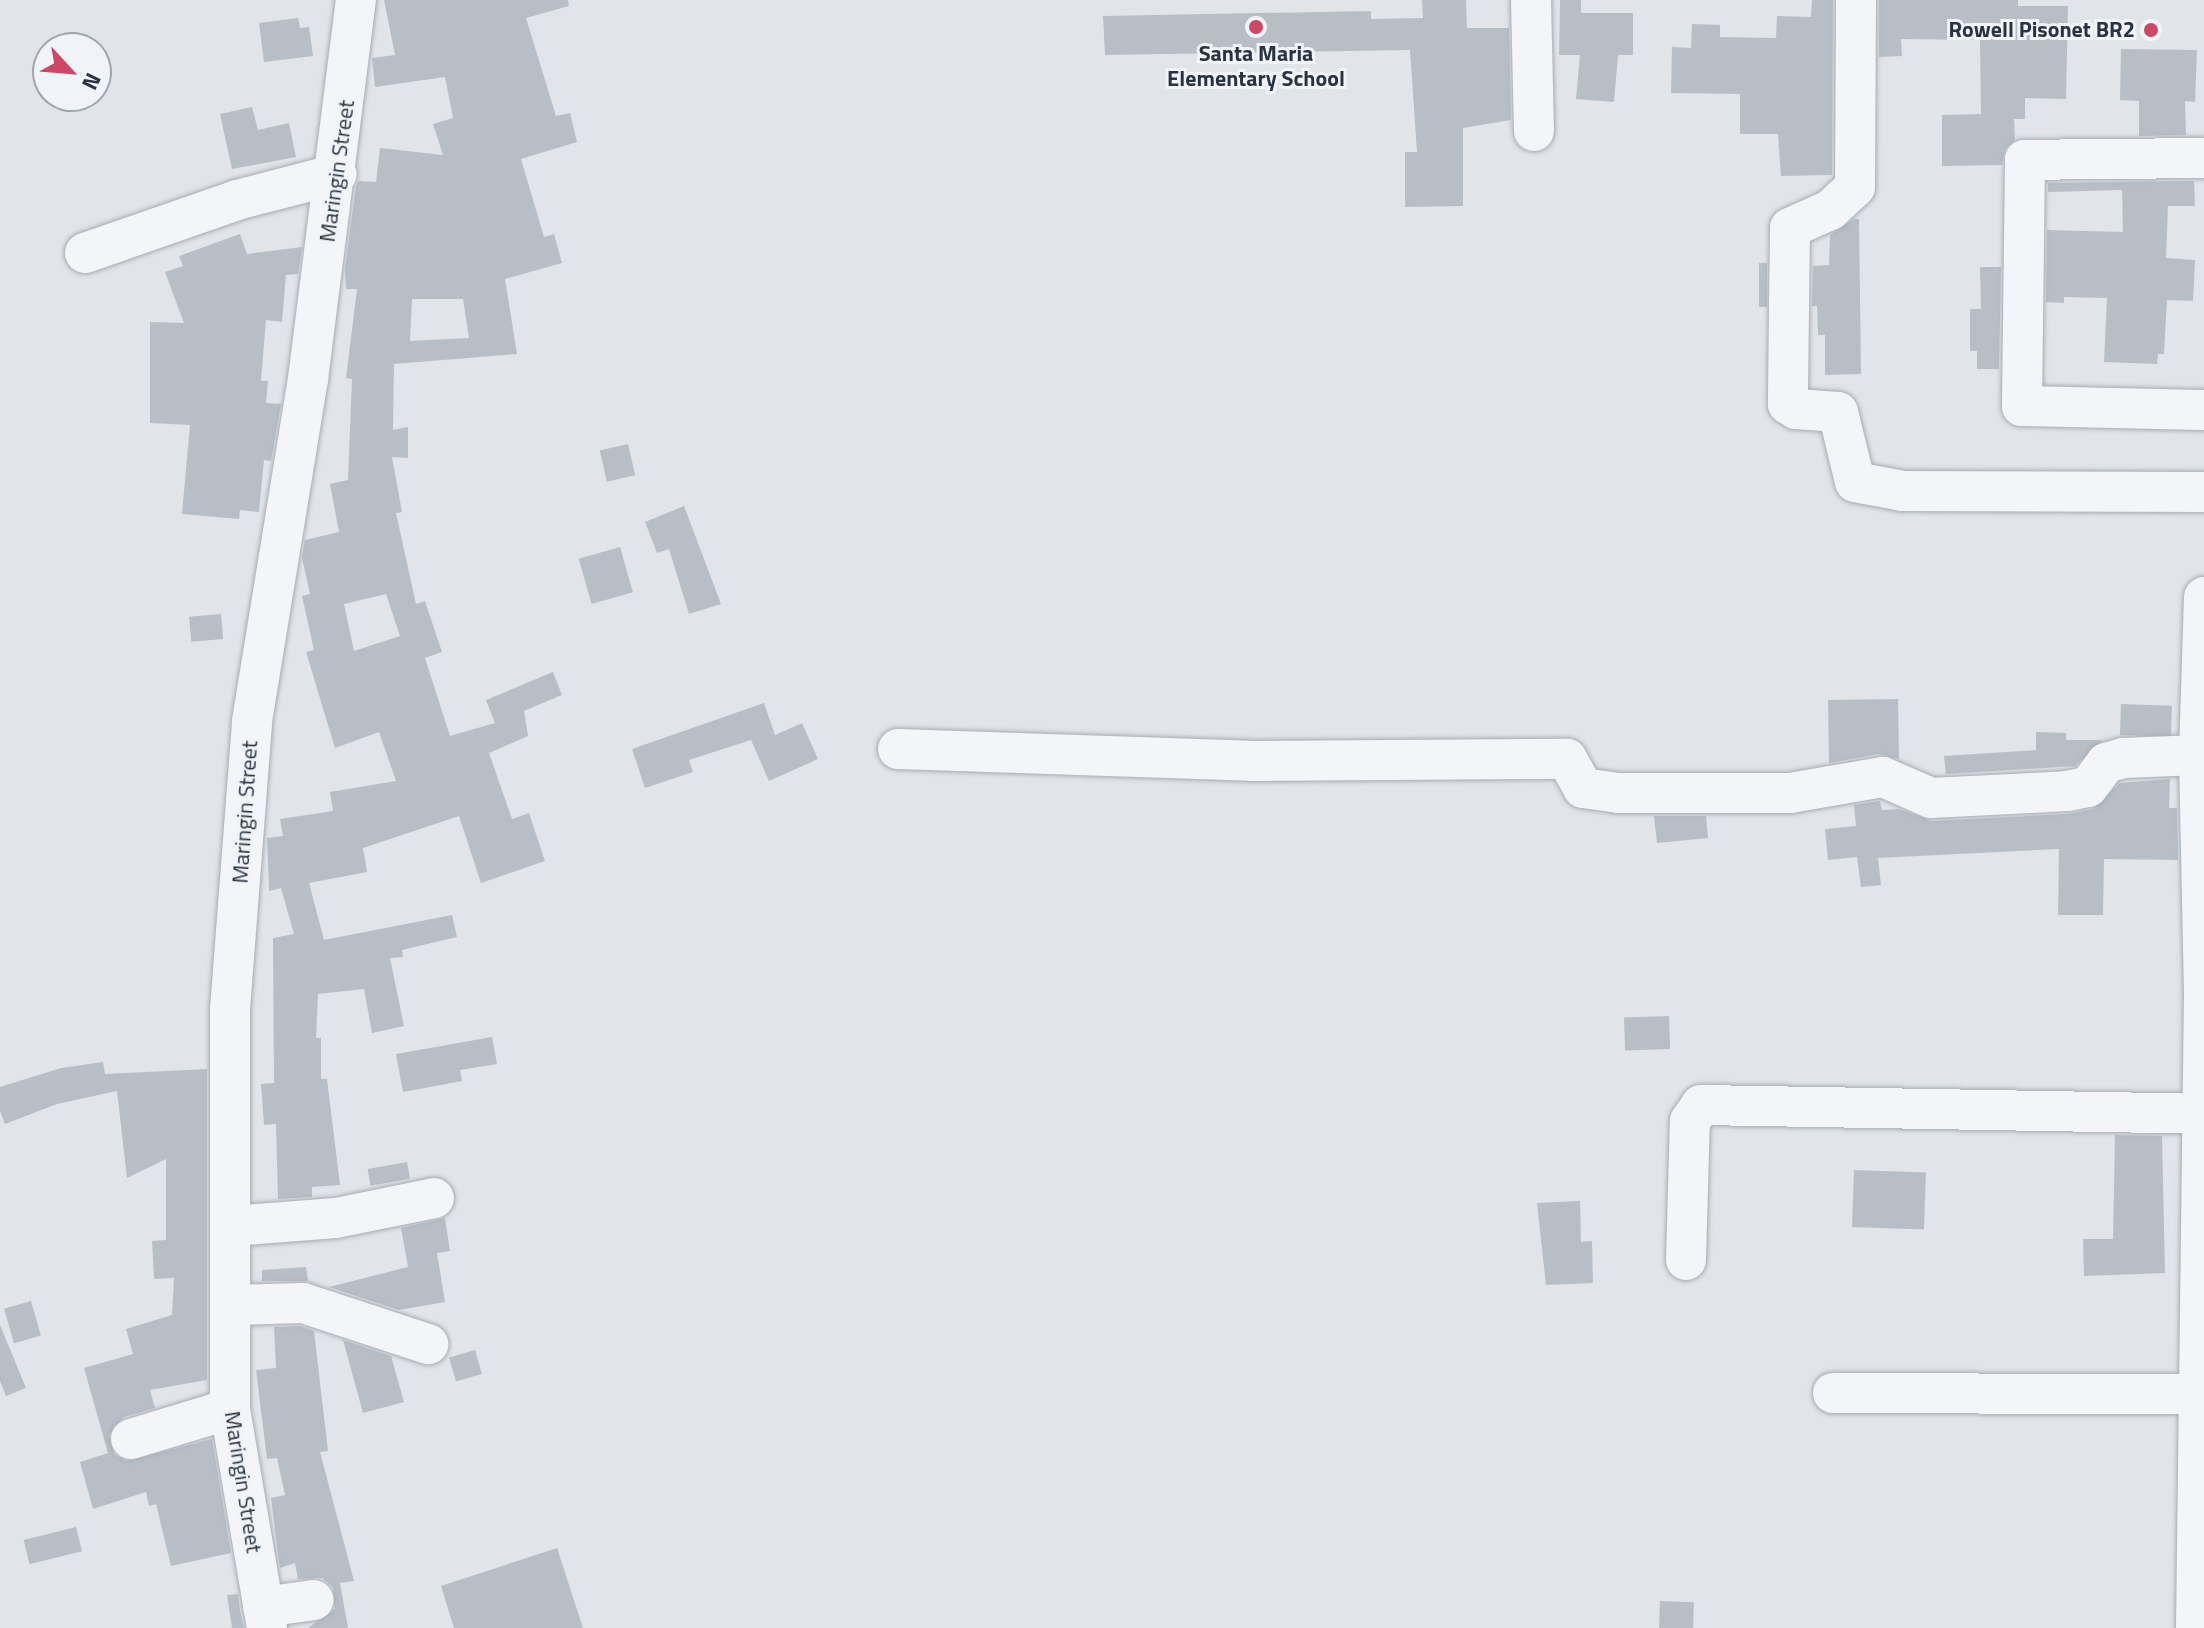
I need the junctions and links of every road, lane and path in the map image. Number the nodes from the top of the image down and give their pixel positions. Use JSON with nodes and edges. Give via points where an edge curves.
{"nodes":[{"id":1,"x":356,"y":0,"type":"edge"},
{"id":2,"x":1531,"y":0,"type":"edge"},
{"id":3,"x":1856,"y":0,"type":"edge"},
{"id":4,"x":1534,"y":131,"type":"dead end"},
{"id":5,"x":2204,"y":158,"type":"edge"},
{"id":6,"x":337,"y":174,"type":"junction"},
{"id":7,"x":85,"y":253,"type":"dead end"},
{"id":8,"x":2204,"y":410,"type":"edge"},
{"id":9,"x":2204,"y":492,"type":"edge"},
{"id":10,"x":2204,"y":597,"type":"edge"},
{"id":11,"x":2202,"y":695,"type":"edge"},
{"id":12,"x":898,"y":749,"type":"dead end"},
{"id":13,"x":2199,"y":755,"type":"junction"},
{"id":14,"x":2202,"y":833,"type":"edge"},
{"id":15,"x":2199,"y":1114,"type":"junction"},
{"id":16,"x":434,"y":1198,"type":"dead end"},
{"id":17,"x":232,"y":1226,"type":"junction"},
{"id":18,"x":1686,"y":1260,"type":"dead end"},
{"id":19,"x":233,"y":1305,"type":"junction"},
{"id":20,"x":428,"y":1344,"type":"dead end"},
{"id":21,"x":1833,"y":1393,"type":"dead end"},
{"id":22,"x":2199,"y":1394,"type":"junction"},
{"id":23,"x":230,"y":1409,"type":"junction"},
{"id":24,"x":131,"y":1439,"type":"dead end"},
{"id":25,"x":314,"y":1600,"type":"dead end"},
{"id":26,"x":265,"y":1617,"type":"edge"},
{"id":27,"x":2196,"y":1628,"type":"edge"}],
"edges":[{"from":1,"to":6,"type":"street","name":"Maringin Street"},
{"from":2,"to":4,"type":"street"},
{"from":3,"to":9,"type":"street","via":[[1855,187],[1830,210],[1790,228],[1788,404],[1838,412],[1855,482],[1903,491]]},
{"from":5,"to":8,"type":"street","via":[[2025,160],[2022,406]]},
{"from":6,"to":7,"type":"street","via":[[237,200]]},
{"from":6,"to":17,"type":"street","name":"Maringin Street","via":[[252,721],[230,1009]]},
{"from":10,"to":11,"type":"street"},
{"from":11,"to":13,"type":"street"},
{"from":12,"to":13,"type":"street","via":[[1251,761],[1567,759],[1583,788],[1619,793],[1790,793],[1883,777],[1931,798],[2067,791],[2088,787],[2106,763],[2123,758]]},
{"from":13,"to":14,"type":"street"},
{"from":14,"to":15,"type":"street"},
{"from":15,"to":18,"type":"street","via":[[1701,1105],[1690,1121]]},
{"from":15,"to":22,"type":"street"},
{"from":16,"to":17,"type":"street","via":[[336,1218]]},
{"from":17,"to":19,"type":"street","name":"Maringin Street"},
{"from":19,"to":20,"type":"street","via":[[303,1303]]},
{"from":19,"to":23,"type":"street","name":"Maringin Street"},
{"from":21,"to":22,"type":"street"},
{"from":22,"to":27,"type":"street"},
{"from":23,"to":24,"type":"street"},
{"from":23,"to":26,"type":"street","name":"Maringin Street"},
{"from":25,"to":26,"type":"street"}]}
